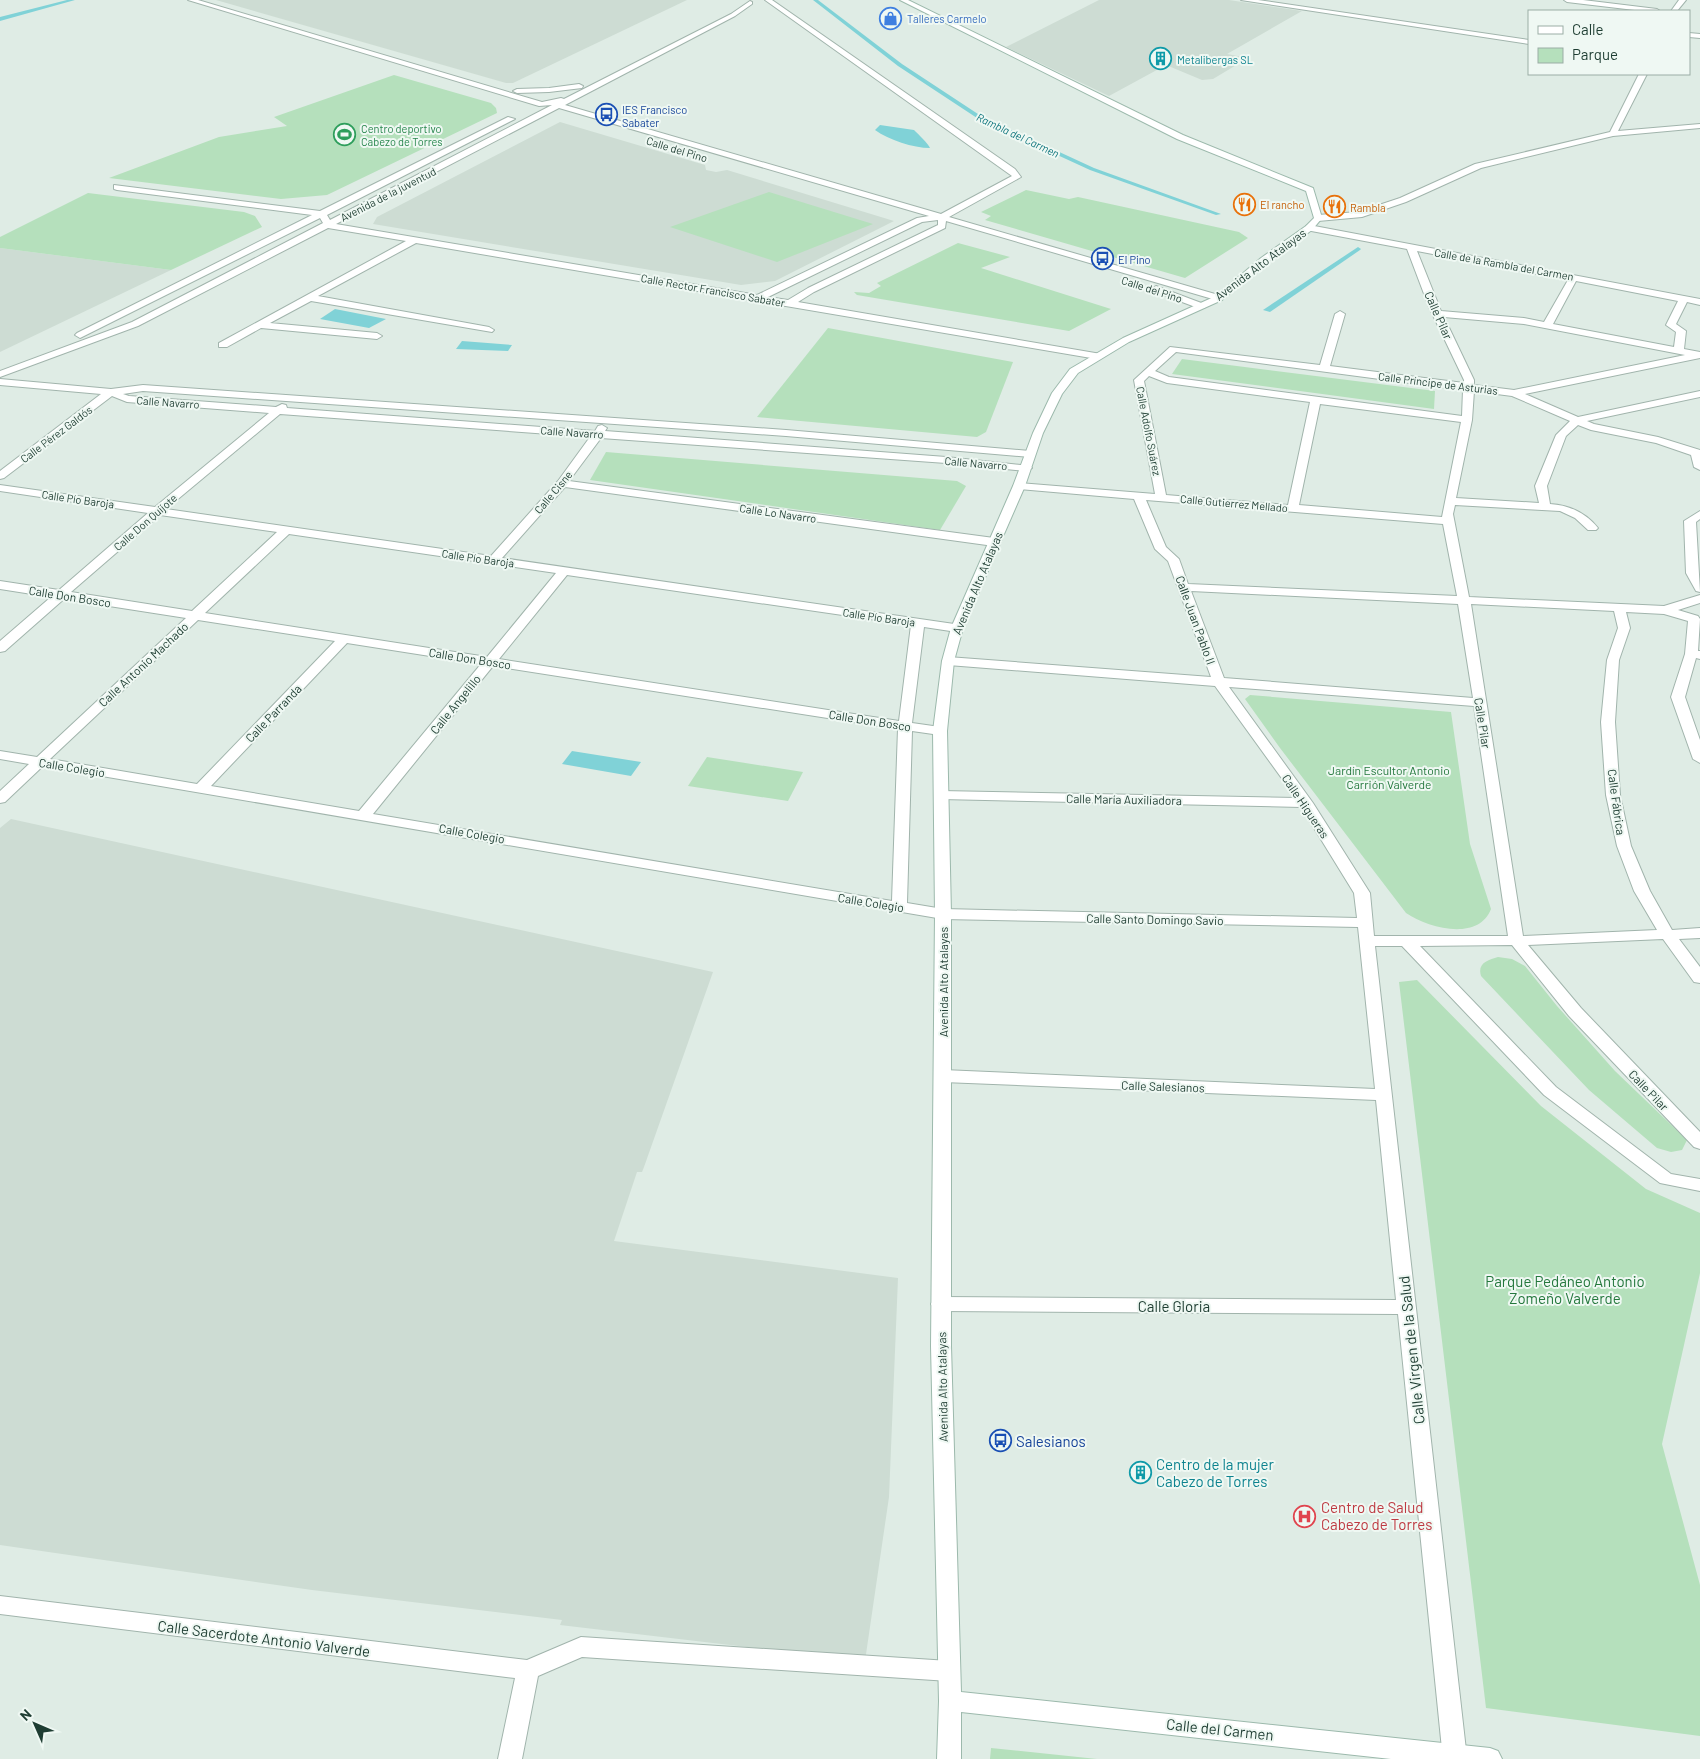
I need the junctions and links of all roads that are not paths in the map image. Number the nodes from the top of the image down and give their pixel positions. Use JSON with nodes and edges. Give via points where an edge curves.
{"nodes":[{"id":1,"x":191,"y":0,"type":"edge"},
{"id":2,"x":768,"y":0,"type":"edge"},
{"id":3,"x":904,"y":0,"type":"edge"},
{"id":4,"x":1244,"y":0,"type":"edge"},
{"id":5,"x":1567,"y":0,"type":"edge"},
{"id":6,"x":1683,"y":0,"type":"edge"},
{"id":7,"x":753,"y":2,"type":"edge"},
{"id":8,"x":1649,"y":10,"type":"edge"},
{"id":9,"x":1675,"y":10,"type":"edge"},
{"id":10,"x":1528,"y":42,"type":"edge"},
{"id":11,"x":654,"y":55,"type":"junction"},
{"id":12,"x":1642,"y":75,"type":"edge"},
{"id":13,"x":579,"y":86,"type":"junction"},
{"id":14,"x":493,"y":89,"type":"junction"},
{"id":15,"x":542,"y":104,"type":"junction"},
{"id":16,"x":561,"y":106,"type":"junction"},
{"id":17,"x":551,"y":110,"type":"junction"},
{"id":18,"x":1700,"y":126,"type":"edge"},
{"id":19,"x":1613,"y":134,"type":"junction"},
{"id":20,"x":477,"y":149,"type":"junction"},
{"id":21,"x":414,"y":181,"type":"junction"},
{"id":22,"x":117,"y":187,"type":"dead end"},
{"id":23,"x":322,"y":214,"type":"junction"},
{"id":24,"x":1318,"y":218,"type":"junction"},
{"id":25,"x":920,"y":220,"type":"junction"},
{"id":26,"x":942,"y":221,"type":"junction"},
{"id":27,"x":329,"y":225,"type":"junction"},
{"id":28,"x":1309,"y":228,"type":"junction"},
{"id":29,"x":416,"y":239,"type":"junction"},
{"id":30,"x":1411,"y":247,"type":"junction"},
{"id":31,"x":1574,"y":277,"type":"junction"},
{"id":32,"x":216,"y":283,"type":"junction"},
{"id":33,"x":311,"y":298,"type":"junction"},
{"id":34,"x":758,"y":298,"type":"junction"},
{"id":35,"x":1219,"y":298,"type":"junction"},
{"id":36,"x":1684,"y":299,"type":"junction"},
{"id":37,"x":1700,"y":302,"type":"edge"},
{"id":38,"x":790,"y":303,"type":"junction"},
{"id":39,"x":1201,"y":306,"type":"junction"},
{"id":40,"x":1340,"y":314,"type":"dead end"},
{"id":41,"x":1438,"y":314,"type":"junction"},
{"id":42,"x":259,"y":325,"type":"junction"},
{"id":43,"x":1547,"y":325,"type":"junction"},
{"id":44,"x":489,"y":330,"type":"dead end"},
{"id":45,"x":377,"y":336,"type":"dead end"},
{"id":46,"x":223,"y":345,"type":"dead end"},
{"id":47,"x":1174,"y":349,"type":"joint"},
{"id":48,"x":1679,"y":350,"type":"junction"},
{"id":49,"x":1700,"y":355,"type":"edge"},
{"id":50,"x":1097,"y":356,"type":"junction"},
{"id":51,"x":16,"y":367,"type":"junction"},
{"id":52,"x":1324,"y":368,"type":"junction"},
{"id":53,"x":1147,"y":372,"type":"junction"},
{"id":54,"x":0,"y":374,"type":"edge"},
{"id":55,"x":0,"y":382,"type":"edge"},
{"id":56,"x":1468,"y":386,"type":"junction"},
{"id":57,"x":111,"y":392,"type":"junction"},
{"id":58,"x":1514,"y":392,"type":"junction"},
{"id":59,"x":1700,"y":394,"type":"edge"},
{"id":60,"x":293,"y":398,"type":"junction"},
{"id":61,"x":1316,"y":400,"type":"junction"},
{"id":62,"x":1700,"y":404,"type":"edge"},
{"id":63,"x":279,"y":410,"type":"junction"},
{"id":64,"x":1624,"y":410,"type":"junction"},
{"id":65,"x":609,"y":420,"type":"junction"},
{"id":66,"x":1466,"y":420,"type":"junction"},
{"id":67,"x":1577,"y":420,"type":"junction"},
{"id":68,"x":598,"y":434,"type":"junction"},
{"id":69,"x":1698,"y":453,"type":"edge"},
{"id":70,"x":1028,"y":461,"type":"junction"},
{"id":71,"x":1700,"y":467,"type":"edge"},
{"id":72,"x":0,"y":476,"type":"edge"},
{"id":73,"x":562,"y":483,"type":"junction"},
{"id":74,"x":1019,"y":486,"type":"junction"},
{"id":75,"x":0,"y":488,"type":"edge"},
{"id":76,"x":1139,"y":496,"type":"junction"},
{"id":77,"x":1161,"y":497,"type":"junction"},
{"id":78,"x":1450,"y":501,"type":"junction"},
{"id":79,"x":1545,"y":507,"type":"junction"},
{"id":80,"x":1294,"y":508,"type":"junction"},
{"id":81,"x":157,"y":511,"type":"junction"},
{"id":82,"x":1700,"y":514,"type":"edge"},
{"id":83,"x":1448,"y":521,"type":"junction"},
{"id":84,"x":1592,"y":528,"type":"dead end"},
{"id":85,"x":286,"y":530,"type":"junction"},
{"id":86,"x":994,"y":542,"type":"junction"},
{"id":87,"x":494,"y":560,"type":"junction"},
{"id":88,"x":564,"y":571,"type":"junction"},
{"id":89,"x":0,"y":585,"type":"edge"},
{"id":90,"x":1184,"y":587,"type":"junction"},
{"id":91,"x":1700,"y":588,"type":"edge"},
{"id":92,"x":63,"y":594,"type":"junction"},
{"id":93,"x":1700,"y":599,"type":"edge"},
{"id":94,"x":1464,"y":600,"type":"junction"},
{"id":95,"x":1619,"y":608,"type":"junction"},
{"id":96,"x":1665,"y":610,"type":"junction"},
{"id":97,"x":195,"y":615,"type":"junction"},
{"id":98,"x":918,"y":622,"type":"junction"},
{"id":99,"x":957,"y":628,"type":"junction"},
{"id":100,"x":345,"y":638,"type":"junction"},
{"id":101,"x":0,"y":648,"type":"edge"},
{"id":102,"x":1696,"y":655,"type":"edge"},
{"id":103,"x":491,"y":661,"type":"junction"},
{"id":104,"x":948,"y":662,"type":"junction"},
{"id":105,"x":1219,"y":682,"type":"junction"},
{"id":106,"x":1479,"y":702,"type":"junction"},
{"id":107,"x":905,"y":726,"type":"junction"},
{"id":108,"x":940,"y":731,"type":"junction"},
{"id":109,"x":0,"y":755,"type":"edge"},
{"id":110,"x":1700,"y":759,"type":"edge"},
{"id":111,"x":39,"y":761,"type":"junction"},
{"id":112,"x":201,"y":788,"type":"junction"},
{"id":113,"x":941,"y":795,"type":"junction"},
{"id":114,"x":0,"y":799,"type":"edge"},
{"id":115,"x":1306,"y":803,"type":"junction"},
{"id":116,"x":364,"y":815,"type":"junction"},
{"id":117,"x":899,"y":906,"type":"junction"},
{"id":118,"x":943,"y":914,"type":"junction"},
{"id":119,"x":1367,"y":932,"type":"junction"},
{"id":120,"x":1700,"y":933,"type":"edge"},
{"id":121,"x":1667,"y":934,"type":"junction"},
{"id":122,"x":1516,"y":940,"type":"junction"},
{"id":123,"x":1407,"y":942,"type":"junction"},
{"id":124,"x":1700,"y":978,"type":"edge"},
{"id":125,"x":943,"y":1076,"type":"junction"},
{"id":126,"x":1384,"y":1095,"type":"junction"},
{"id":127,"x":1700,"y":1143,"type":"edge"},
{"id":128,"x":1700,"y":1185,"type":"edge"},
{"id":129,"x":941,"y":1304,"type":"junction"},
{"id":130,"x":1406,"y":1307,"type":"junction"},
{"id":131,"x":0,"y":1605,"type":"edge"},
{"id":132,"x":528,"y":1670,"type":"junction"},
{"id":133,"x":949,"y":1671,"type":"junction"},
{"id":134,"x":950,"y":1701,"type":"junction"},
{"id":135,"x":1455,"y":1757,"type":"edge"},
{"id":136,"x":510,"y":1759,"type":"edge"},
{"id":137,"x":949,"y":1759,"type":"edge"},
{"id":138,"x":1490,"y":1759,"type":"edge"}],
"edges":[{"from":1,"to":14,"type":"street"},
{"from":2,"to":26,"type":"street","via":[[1017,177]]},
{"from":3,"to":24,"type":"street","via":[[1180,137],[1310,190]]},
{"from":4,"to":10,"type":"street"},
{"from":5,"to":8,"type":"street"},
{"from":6,"to":9,"type":"street"},
{"from":7,"to":11,"type":"street","name":"Avenida de la juventud","via":[[733,16]]},
{"from":7,"to":13,"type":"street","name":"Avenida de la juventud","via":[[719,15]]},
{"from":11,"to":15,"type":"street","via":[[556,102]]},
{"from":11,"to":16,"type":"street","name":"Avenida de la juventud"},
{"from":12,"to":19,"type":"street"},
{"from":13,"to":14,"type":"street","via":[[536,91]]},
{"from":13,"to":15,"type":"street","name":"Avenida de la juventud"},
{"from":14,"to":15,"type":"street"},
{"from":15,"to":16,"type":"street","name":"Calle del Pino"},
{"from":15,"to":17,"type":"street","name":"Calle del Pino"},
{"from":15,"to":20,"type":"street","via":[[542,110]]},
{"from":15,"to":23,"type":"street","name":"Avenida de la juventud"},
{"from":16,"to":17,"type":"street","name":"Avenida de la juventud"},
{"from":16,"to":26,"type":"street","name":"Calle del Pino"},
{"from":17,"to":20,"type":"street","name":"Avenida de la juventud"},
{"from":17,"to":25,"type":"street","name":"Calle del Pino"},
{"from":18,"to":19,"type":"street"},
{"from":19,"to":24,"type":"street","via":[[1478,166],[1403,200],[1359,215]]},
{"from":20,"to":21,"type":"street","name":"Avenida de la juventud"},
{"from":21,"to":23,"type":"street","via":[[347,208]]},
{"from":21,"to":27,"type":"street","name":"Avenida de la juventud"},
{"from":22,"to":23,"type":"street"},
{"from":23,"to":27,"type":"street"},
{"from":23,"to":32,"type":"street","via":[[316,225]]},
{"from":23,"to":51,"type":"street","name":"Avenida de la juventud"},
{"from":24,"to":28,"type":"street","name":"Avenida Alto Atalayas"},
{"from":25,"to":26,"type":"street"},
{"from":25,"to":34,"type":"street"},
{"from":26,"to":35,"type":"street","name":"Calle del Pino"},
{"from":26,"to":38,"type":"street"},
{"from":26,"to":39,"type":"street","name":"Calle del Pino"},
{"from":27,"to":29,"type":"street","name":"Calle Rector Francisco Sabater"},
{"from":27,"to":32,"type":"street","name":"Avenida de la juventud"},
{"from":28,"to":30,"type":"street","name":"Calle de la Rambla del Carmen"},
{"from":28,"to":35,"type":"street","name":"Avenida Alto Atalayas"},
{"from":29,"to":33,"type":"street"},
{"from":29,"to":34,"type":"street","name":"Calle Rector Francisco Sabater"},
{"from":30,"to":31,"type":"street","name":"Calle de la Rambla del Carmen"},
{"from":30,"to":41,"type":"street","name":"Calle Pilar"},
{"from":31,"to":36,"type":"street","name":"Calle de la Rambla del Carmen"},
{"from":31,"to":43,"type":"street"},
{"from":32,"to":51,"type":"street","name":"Avenida de la juventud","via":[[135,324]]},
{"from":33,"to":42,"type":"street"},
{"from":33,"to":44,"type":"street"},
{"from":34,"to":38,"type":"street","name":"Calle Rector Francisco Sabater"},
{"from":35,"to":39,"type":"street","name":"Avenida Alto Atalayas"},
{"from":36,"to":37,"type":"street","name":"Calle de la Rambla del Carmen"},
{"from":36,"to":48,"type":"street","via":[[1671,324],[1681,331]]},
{"from":38,"to":50,"type":"street","name":"Calle Rector Francisco Sabater"},
{"from":39,"to":50,"type":"street","name":"Avenida Alto Atalayas"},
{"from":40,"to":52,"type":"street"},
{"from":41,"to":43,"type":"street"},
{"from":41,"to":56,"type":"street","name":"Calle Pilar","via":[[1469,380]]},
{"from":42,"to":45,"type":"street"},
{"from":42,"to":46,"type":"street"},
{"from":43,"to":48,"type":"street"},
{"from":47,"to":52,"type":"street","name":"Calle Príncipe de Asturias"},
{"from":47,"to":53,"type":"street","name":"Calle Adolfo Suárez"},
{"from":48,"to":49,"type":"street"},
{"from":49,"to":58,"type":"street","name":"Calle Príncipe de Asturias"},
{"from":50,"to":70,"type":"street","name":"Avenida Alto Atalayas","via":[[1074,371],[1057,393]]},
{"from":51,"to":54,"type":"street","name":"Avenida de la juventud"},
{"from":52,"to":56,"type":"street","name":"Calle Príncipe de Asturias"},
{"from":53,"to":61,"type":"street","via":[[1167,380]]},
{"from":53,"to":77,"type":"street","name":"Calle Adolfo Suárez","via":[[1139,380]]},
{"from":55,"to":57,"type":"street"},
{"from":56,"to":58,"type":"street","name":"Calle Príncipe de Asturias"},
{"from":56,"to":66,"type":"street","name":"Calle Pilar"},
{"from":57,"to":60,"type":"street","name":"Calle Navarro","via":[[143,388]]},
{"from":57,"to":63,"type":"street","name":"Calle Navarro","via":[[127,399]]},
{"from":57,"to":72,"type":"street","name":"Calle Pérez Galdós"},
{"from":58,"to":67,"type":"street"},
{"from":59,"to":64,"type":"street"},
{"from":60,"to":63,"type":"street","name":"Calle Don Quijote"},
{"from":60,"to":65,"type":"street","name":"Calle Navarro"},
{"from":61,"to":66,"type":"street"},
{"from":61,"to":80,"type":"street"},
{"from":62,"to":64,"type":"street","via":[[1639,413]]},
{"from":63,"to":68,"type":"street","name":"Calle Navarro"},
{"from":63,"to":81,"type":"street","name":"Calle Don Quijote"},
{"from":64,"to":67,"type":"street"},
{"from":65,"to":68,"type":"street","name":"Calle Cisne"},
{"from":65,"to":70,"type":"street","name":"Calle Navarro"},
{"from":66,"to":78,"type":"street","name":"Calle Pilar"},
{"from":67,"to":69,"type":"street","via":[[1590,428],[1658,440]]},
{"from":67,"to":79,"type":"street","via":[[1561,435],[1541,486]]},
{"from":68,"to":70,"type":"street","name":"Calle Navarro"},
{"from":68,"to":73,"type":"street","name":"Calle Cisne"},
{"from":69,"to":71,"type":"street"},
{"from":70,"to":74,"type":"street","name":"Avenida Alto Atalayas"},
{"from":73,"to":86,"type":"street","name":"Calle Lo Navarro"},
{"from":73,"to":87,"type":"street","name":"Calle Cisne"},
{"from":74,"to":76,"type":"street","name":"Calle Gutierrez Mellado"},
{"from":74,"to":86,"type":"street","name":"Avenida Alto Atalayas"},
{"from":75,"to":81,"type":"street","name":"Calle Pío Baroja"},
{"from":76,"to":77,"type":"street","name":"Calle Gutierrez Mellado"},
{"from":76,"to":90,"type":"street","name":"Calle Juan Pablo II","via":[[1161,549],[1173,559]]},
{"from":77,"to":80,"type":"street","name":"Calle Gutierrez Mellado"},
{"from":78,"to":79,"type":"street"},
{"from":78,"to":83,"type":"street","name":"Calle Pilar"},
{"from":79,"to":84,"type":"street","via":[[1562,508],[1579,516]]},
{"from":80,"to":83,"type":"street","name":"Calle Gutierrez Mellado"},
{"from":81,"to":85,"type":"street","name":"Calle Pío Baroja"},
{"from":81,"to":92,"type":"street","name":"Calle Don Quijote"},
{"from":82,"to":91,"type":"street","via":[[1690,521],[1692,573]]},
{"from":83,"to":94,"type":"street","name":"Calle Pilar"},
{"from":85,"to":87,"type":"street","name":"Calle Pío Baroja"},
{"from":85,"to":97,"type":"street","name":"Calle Antonio Machado"},
{"from":86,"to":99,"type":"street","name":"Avenida Alto Atalayas"},
{"from":87,"to":88,"type":"street","name":"Calle Pío Baroja"},
{"from":88,"to":98,"type":"street","name":"Calle Pío Baroja"},
{"from":88,"to":103,"type":"street","name":"Calle Angelillo"},
{"from":89,"to":92,"type":"street","name":"Calle Don Bosco"},
{"from":90,"to":94,"type":"street"},
{"from":90,"to":105,"type":"street","name":"Calle Juan Pablo II"},
{"from":92,"to":97,"type":"street","name":"Calle Don Bosco"},
{"from":92,"to":101,"type":"street","name":"Calle Don Quijote"},
{"from":93,"to":96,"type":"street"},
{"from":94,"to":95,"type":"street"},
{"from":94,"to":106,"type":"street","name":"Calle Pilar"},
{"from":95,"to":96,"type":"street"},
{"from":95,"to":121,"type":"street","name":"Calle Fábrica","via":[[1624,628],[1613,660],[1608,722],[1613,794],[1624,846],[1642,891]]},
{"from":96,"to":102,"type":"street","via":[[1694,619]]},
{"from":97,"to":100,"type":"street","name":"Calle Don Bosco"},
{"from":97,"to":111,"type":"street","name":"Calle Antonio Machado"},
{"from":98,"to":99,"type":"street","name":"Calle Pío Baroja"},
{"from":98,"to":107,"type":"street"},
{"from":99,"to":104,"type":"street","name":"Avenida Alto Atalayas"},
{"from":100,"to":103,"type":"street","name":"Calle Don Bosco"},
{"from":100,"to":112,"type":"street","name":"Calle Parranda"},
{"from":102,"to":110,"type":"street","via":[[1678,697]]},
{"from":103,"to":107,"type":"street","name":"Calle Don Bosco"},
{"from":103,"to":116,"type":"street","name":"Calle Angelillo"},
{"from":104,"to":105,"type":"street"},
{"from":104,"to":108,"type":"street","name":"Avenida Alto Atalayas"},
{"from":105,"to":106,"type":"street"},
{"from":105,"to":115,"type":"street","name":"Calle Higueras"},
{"from":106,"to":122,"type":"street","name":"Calle Pilar"},
{"from":107,"to":108,"type":"street","name":"Calle Don Bosco"},
{"from":107,"to":117,"type":"street"},
{"from":108,"to":113,"type":"street","name":"Avenida Alto Atalayas"},
{"from":109,"to":111,"type":"street","name":"Calle Colegio"},
{"from":111,"to":112,"type":"street","name":"Calle Colegio"},
{"from":111,"to":114,"type":"street","name":"Calle Antonio Machado"},
{"from":112,"to":116,"type":"street","name":"Calle Colegio"},
{"from":113,"to":115,"type":"street","name":"Calle María Auxiliadora"},
{"from":113,"to":118,"type":"street","name":"Avenida Alto Atalayas"},
{"from":115,"to":119,"type":"street","name":"Calle Higueras","via":[[1362,893]]},
{"from":116,"to":117,"type":"street","name":"Calle Colegio"},
{"from":117,"to":118,"type":"street","name":"Calle Colegio"},
{"from":118,"to":119,"type":"street","name":"Calle Santo Domingo Savio"},
{"from":118,"to":125,"type":"street","name":"Avenida Alto Atalayas"},
{"from":119,"to":123,"type":"street","name":"Calle Santo Domingo Savio"},
{"from":119,"to":126,"type":"street","name":"Calle Virgen de la Salud"},
{"from":120,"to":121,"type":"street","name":"Calle Santo Domingo Savio"},
{"from":121,"to":122,"type":"street","name":"Calle Santo Domingo Savio"},
{"from":121,"to":124,"type":"street","name":"Calle Fábrica"},
{"from":122,"to":123,"type":"street","name":"Calle Santo Domingo Savio"},
{"from":122,"to":127,"type":"street","name":"Calle Pilar","via":[[1575,1012]]},
{"from":123,"to":128,"type":"street","via":[[1550,1091],[1666,1179]]},
{"from":125,"to":126,"type":"street","name":"Calle Salesianos"},
{"from":125,"to":129,"type":"street","name":"Avenida Alto Atalayas"},
{"from":126,"to":130,"type":"street","name":"Calle Virgen de la Salud"},
{"from":129,"to":130,"type":"street","name":"Calle Gloria"},
{"from":129,"to":133,"type":"street","name":"Avenida Alto Atalayas"},
{"from":130,"to":135,"type":"street","name":"Calle Virgen de la Salud"},
{"from":131,"to":132,"type":"street","name":"Calle Sacerdote Antonio Valverde"},
{"from":132,"to":133,"type":"street","via":[[581,1647]]},
{"from":132,"to":136,"type":"street"},
{"from":133,"to":134,"type":"street","name":"Avenida Alto Atalayas"},
{"from":134,"to":135,"type":"street","name":"Calle del Carmen"},
{"from":134,"to":137,"type":"street","name":"Avenida Alto Atalayas"},
{"from":135,"to":138,"type":"street","name":"Calle del Carmen"}]}
